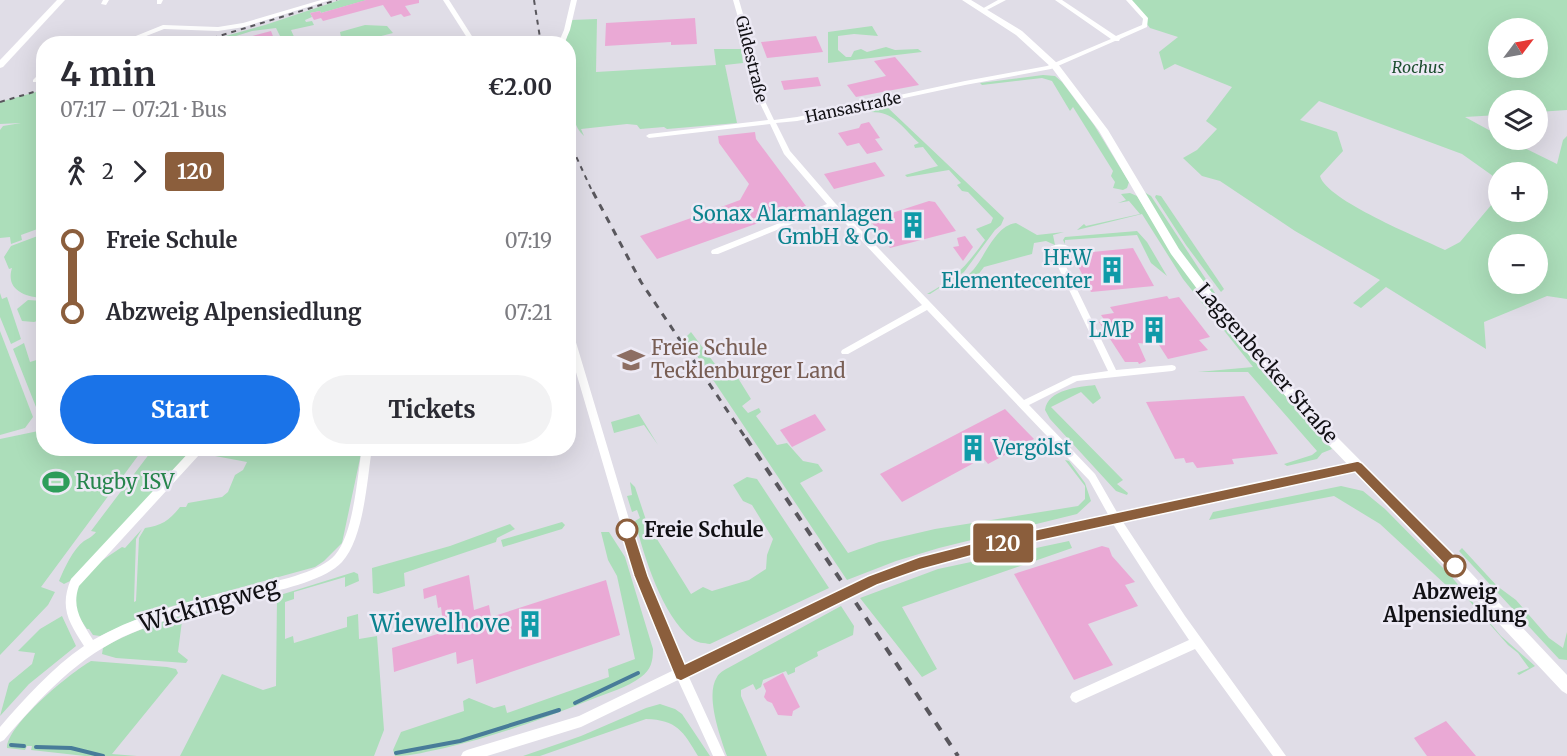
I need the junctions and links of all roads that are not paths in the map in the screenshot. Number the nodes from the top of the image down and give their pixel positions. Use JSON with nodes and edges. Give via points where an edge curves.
{"nodes":[{"id":1,"x":61,"y":0,"type":"edge"},
{"id":2,"x":327,"y":0,"type":"edge"},
{"id":3,"x":446,"y":0,"type":"edge"},
{"id":4,"x":574,"y":0,"type":"edge"},
{"id":5,"x":736,"y":0,"type":"edge"},
{"id":6,"x":966,"y":0,"type":"edge"},
{"id":7,"x":1002,"y":0,"type":"edge"},
{"id":8,"x":1058,"y":0,"type":"edge"},
{"id":9,"x":1130,"y":0,"type":"edge"},
{"id":10,"x":983,"y":10,"type":"junction"},
{"id":11,"x":140,"y":36,"type":"edge"},
{"id":12,"x":469,"y":36,"type":"edge"},
{"id":13,"x":564,"y":36,"type":"edge"},
{"id":14,"x":1117,"y":40,"type":"junction"},
{"id":15,"x":0,"y":65,"type":"edge"},
{"id":16,"x":1055,"y":66,"type":"junction"},
{"id":17,"x":771,"y":123,"type":"junction"},
{"id":18,"x":649,"y":136,"type":"dead end"},
{"id":19,"x":832,"y":205,"type":"junction"},
{"id":20,"x":1065,"y":246,"type":"dead end"},
{"id":21,"x":715,"y":252,"type":"dead end"},
{"id":22,"x":929,"y":305,"type":"junction"},
{"id":23,"x":845,"y":352,"type":"dead end"},
{"id":24,"x":576,"y":356,"type":"edge"},
{"id":25,"x":1172,"y":368,"type":"dead end"},
{"id":26,"x":1113,"y":374,"type":"junction"},
{"id":27,"x":1024,"y":404,"type":"junction"},
{"id":28,"x":192,"y":456,"type":"edge"},
{"id":29,"x":365,"y":456,"type":"edge"},
{"id":30,"x":1358,"y":466,"type":"junction"},
{"id":31,"x":1114,"y":520,"type":"junction"},
{"id":32,"x":1198,"y":642,"type":"junction"},
{"id":33,"x":91,"y":647,"type":"junction"},
{"id":34,"x":681,"y":674,"type":"junction"},
{"id":35,"x":1567,"y":686,"type":"edge"},
{"id":36,"x":1076,"y":698,"type":"dead end"},
{"id":37,"x":0,"y":736,"type":"edge"},
{"id":38,"x":467,"y":756,"type":"edge"},
{"id":39,"x":719,"y":756,"type":"edge"},
{"id":40,"x":1280,"y":756,"type":"edge"}],
"edges":[{"from":1,"to":15,"type":"street"},
{"from":2,"to":11,"type":"street","via":[[244,25],[218,29],[163,27]]},
{"from":3,"to":12,"type":"street"},
{"from":4,"to":13,"type":"street"},
{"from":5,"to":17,"type":"street","name":"Gildestraße","via":[[758,93]]},
{"from":6,"to":10,"type":"street","name":"Laggenbecker Straße"},
{"from":7,"to":10,"type":"street"},
{"from":8,"to":14,"type":"street"},
{"from":9,"to":14,"type":"street","name":"Hansastraße","via":[[1147,23]]},
{"from":10,"to":16,"type":"street","name":"Laggenbecker Straße","via":[[1019,33]]},
{"from":14,"to":16,"type":"street","name":"Hansastraße"},
{"from":16,"to":17,"type":"street","name":"Hansastraße"},
{"from":16,"to":30,"type":"street","name":"Laggenbecker Straße","via":[[1103,130],[1163,234],[1206,296],[1273,376]]},
{"from":17,"to":18,"type":"street","name":"Hansastraße"},
{"from":17,"to":19,"type":"street","name":"Gildestraße","via":[[787,152]]},
{"from":19,"to":21,"type":"street"},
{"from":19,"to":22,"type":"street","name":"Gildestraße"},
{"from":20,"to":26,"type":"street","via":[[1053,248]]},
{"from":22,"to":23,"type":"street"},
{"from":22,"to":27,"type":"street","name":"Gildestraße"},
{"from":24,"to":34,"type":"street","via":[[641,576]]},
{"from":25,"to":26,"type":"street"},
{"from":26,"to":27,"type":"street","via":[[1076,378]]},
{"from":27,"to":31,"type":"street","name":"Gildestraße","via":[[1092,477]]},
{"from":28,"to":33,"type":"street","via":[[75,583],[69,610]]},
{"from":29,"to":33,"type":"street","name":"Wickingweg","via":[[351,532],[331,567],[159,617]]},
{"from":30,"to":31,"type":"street"},
{"from":30,"to":35,"type":"street","name":"Laggenbecker Straße"},
{"from":31,"to":32,"type":"street","name":"Gildestraße"},
{"from":31,"to":34,"type":"street","via":[[974,549],[901,569]]},
{"from":32,"to":36,"type":"street"},
{"from":32,"to":40,"type":"street","name":"Gildestraße"},
{"from":33,"to":37,"type":"street","name":"Wickingweg","via":[[27,703]]},
{"from":34,"to":38,"type":"street","via":[[581,721]]},
{"from":34,"to":39,"type":"street"}]}
